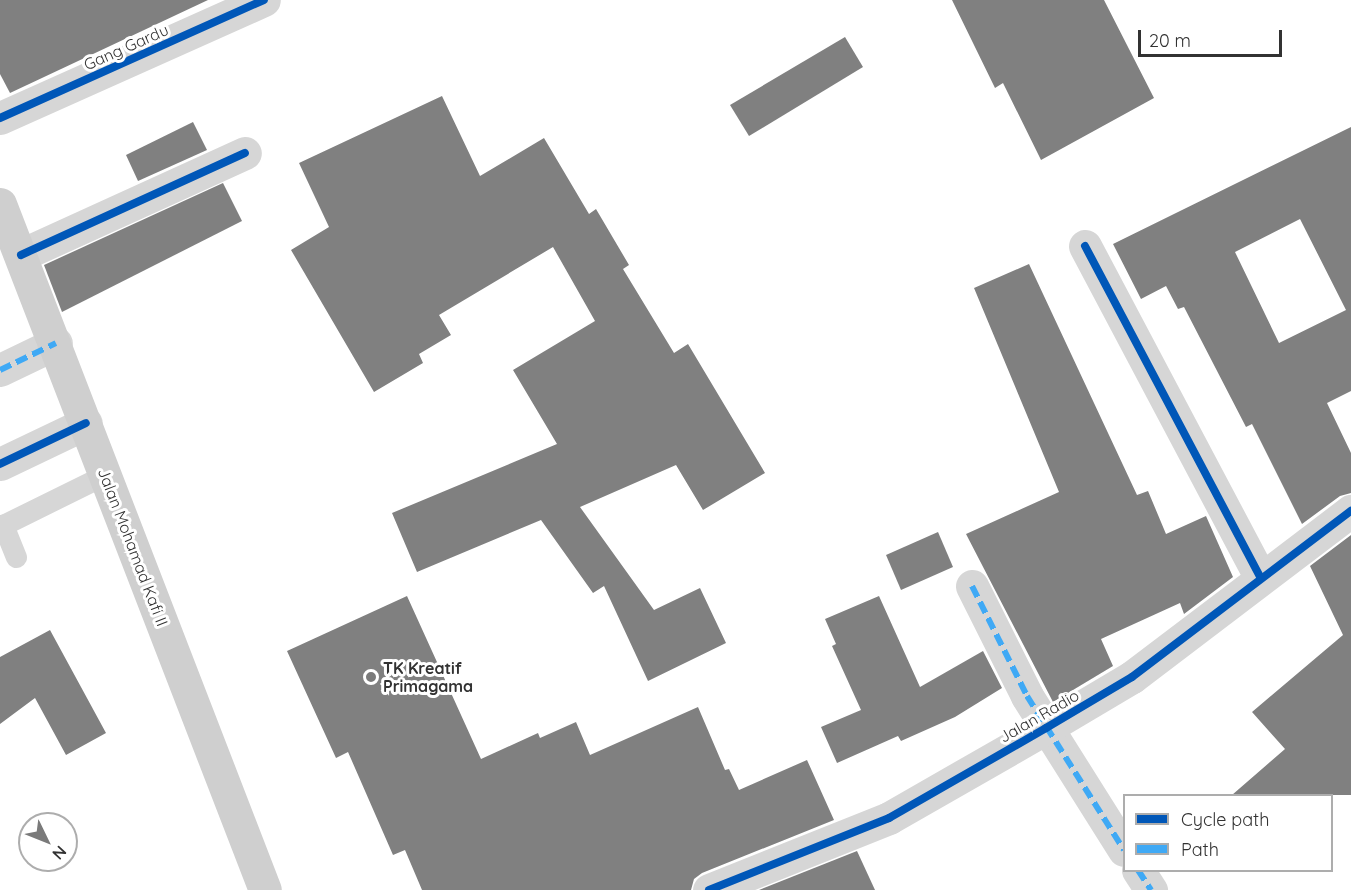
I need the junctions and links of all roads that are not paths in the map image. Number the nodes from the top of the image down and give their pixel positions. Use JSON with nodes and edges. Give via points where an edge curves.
{"nodes":[{"id":1,"x":264,"y":0,"type":"edge"},
{"id":2,"x":0,"y":118,"type":"edge"},
{"id":3,"x":245,"y":153,"type":"dead end"},
{"id":4,"x":0,"y":204,"type":"edge"},
{"id":5,"x":1085,"y":246,"type":"dead end"},
{"id":6,"x":21,"y":255,"type":"junction"},
{"id":7,"x":46,"y":348,"type":"junction"},
{"id":8,"x":0,"y":370,"type":"edge"},
{"id":9,"x":73,"y":428,"type":"junction"},
{"id":10,"x":9,"y":459,"type":"edge"},
{"id":11,"x":93,"y":481,"type":"junction"},
{"id":12,"x":1351,"y":510,"type":"edge"},
{"id":13,"x":16,"y":558,"type":"dead end"},
{"id":14,"x":1260,"y":577,"type":"junction"},
{"id":15,"x":972,"y":586,"type":"dead end"},
{"id":16,"x":1046,"y":728,"type":"junction"},
{"id":17,"x":1123,"y":847,"type":"edge"},
{"id":18,"x":1139,"y":872,"type":"edge"},
{"id":19,"x":265,"y":890,"type":"edge"},
{"id":20,"x":709,"y":890,"type":"edge"},
{"id":21,"x":1151,"y":890,"type":"edge"}],
"edges":[{"from":1,"to":2,"type":"street","name":"Gang Gardu"},
{"from":3,"to":6,"type":"street"},
{"from":4,"to":6,"type":"main road","name":"Jalan Mohamad Kafi II"},
{"from":5,"to":14,"type":"street"},
{"from":6,"to":7,"type":"main road","name":"Jalan Mohamad Kafi II"},
{"from":7,"to":8,"type":"street"},
{"from":7,"to":9,"type":"main road","name":"Jalan Mohamad Kafi II"},
{"from":9,"to":10,"type":"street"},
{"from":9,"to":11,"type":"main road","name":"Jalan Mohamad Kafi II"},
{"from":11,"to":13,"type":"lane","via":[[3,525]]},
{"from":11,"to":19,"type":"main road","name":"Jalan Mohamad Kafi II"},
{"from":12,"to":14,"type":"street","name":"Jalan Radio"},
{"from":14,"to":16,"type":"street","name":"Jalan Radio","via":[[1131,677]]},
{"from":15,"to":16,"type":"street"},
{"from":16,"to":17,"type":"street"},
{"from":16,"to":20,"type":"street","name":"Jalan Radio","via":[[889,818]]},
{"from":18,"to":21,"type":"street"}]}
